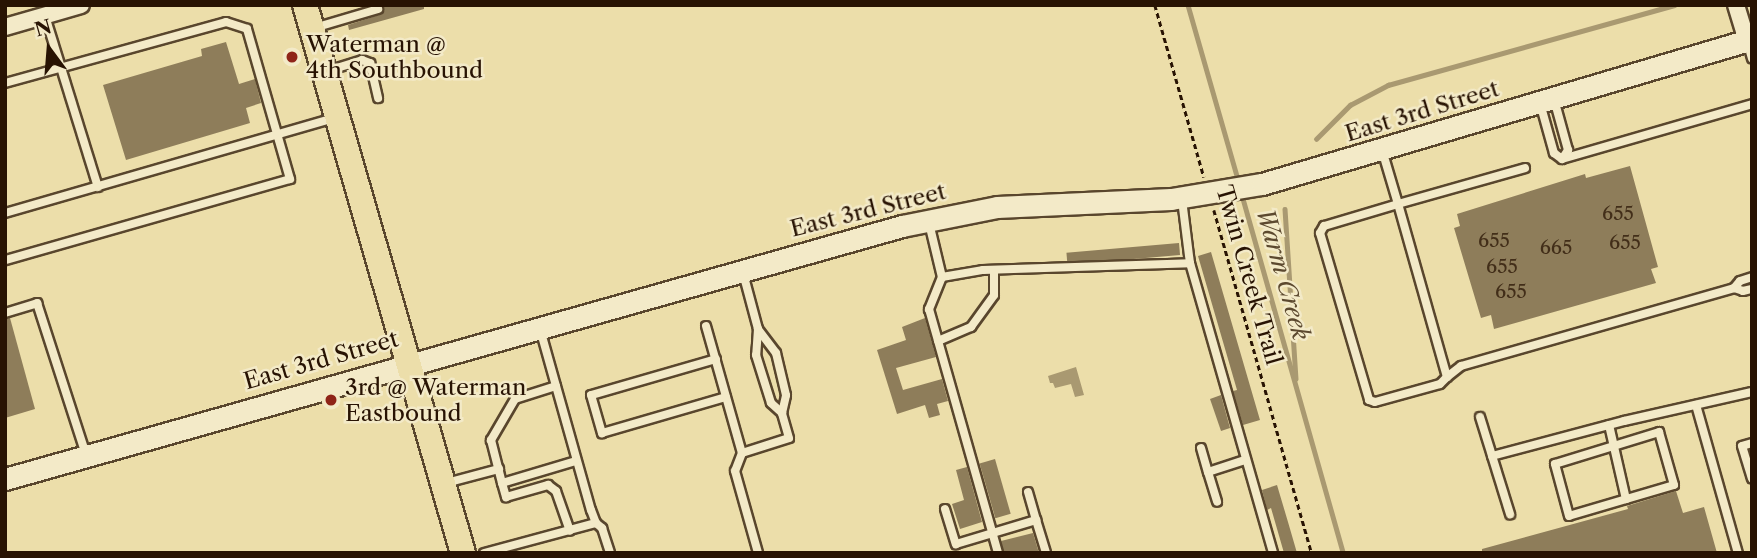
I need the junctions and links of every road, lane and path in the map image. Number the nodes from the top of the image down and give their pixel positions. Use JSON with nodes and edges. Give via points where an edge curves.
{"nodes":[{"id":1,"x":81,"y":5,"type":"edge"},
{"id":2,"x":1155,"y":5,"type":"edge"},
{"id":3,"x":1736,"y":5,"type":"edge"},
{"id":4,"x":378,"y":9,"type":"dead end"},
{"id":5,"x":44,"y":16,"type":"junction"},
{"id":6,"x":308,"y":17,"type":"edge"},
{"id":7,"x":5,"y":27,"type":"edge"},
{"id":8,"x":1750,"y":46,"type":"edge"},
{"id":9,"x":61,"y":67,"type":"junction"},
{"id":10,"x":324,"y":72,"type":"junction"},
{"id":11,"x":5,"y":83,"type":"edge"},
{"id":12,"x":378,"y":98,"type":"dead end"},
{"id":13,"x":1547,"y":101,"type":"junction"},
{"id":14,"x":1752,"y":104,"type":"edge"},
{"id":15,"x":338,"y":117,"type":"junction"},
{"id":16,"x":278,"y":136,"type":"junction"},
{"id":17,"x":1382,"y":150,"type":"junction"},
{"id":18,"x":1563,"y":159,"type":"junction"},
{"id":19,"x":1525,"y":168,"type":"dead end"},
{"id":20,"x":98,"y":187,"type":"junction"},
{"id":21,"x":1214,"y":193,"type":"junction"},
{"id":22,"x":1181,"y":197,"type":"junction"},
{"id":23,"x":1398,"y":204,"type":"junction"},
{"id":24,"x":5,"y":213,"type":"edge"},
{"id":25,"x":928,"y":220,"type":"junction"},
{"id":26,"x":5,"y":260,"type":"edge"},
{"id":27,"x":1190,"y":263,"type":"junction"},
{"id":28,"x":743,"y":270,"type":"junction"},
{"id":29,"x":994,"y":270,"type":"junction"},
{"id":30,"x":942,"y":277,"type":"junction"},
{"id":31,"x":1752,"y":277,"type":"edge"},
{"id":32,"x":1734,"y":288,"type":"junction"},
{"id":33,"x":1752,"y":289,"type":"edge"},
{"id":34,"x":5,"y":313,"type":"edge"},
{"id":35,"x":539,"y":326,"type":"junction"},
{"id":36,"x":706,"y":326,"type":"dead end"},
{"id":37,"x":758,"y":329,"type":"junction"},
{"id":38,"x":938,"y":341,"type":"junction"},
{"id":39,"x":716,"y":359,"type":"junction"},
{"id":40,"x":410,"y":362,"type":"junction"},
{"id":41,"x":1447,"y":377,"type":"junction"},
{"id":42,"x":556,"y":386,"type":"junction"},
{"id":43,"x":1752,"y":392,"type":"edge"},
{"id":44,"x":726,"y":397,"type":"junction"},
{"id":45,"x":1696,"y":405,"type":"junction"},
{"id":46,"x":782,"y":413,"type":"junction"},
{"id":47,"x":1480,"y":417,"type":"dead end"},
{"id":48,"x":1609,"y":425,"type":"junction"},
{"id":49,"x":1752,"y":443,"type":"edge"},
{"id":50,"x":1613,"y":446,"type":"junction"},
{"id":51,"x":1201,"y":448,"type":"dead end"},
{"id":52,"x":742,"y":453,"type":"junction"},
{"id":53,"x":86,"y":455,"type":"junction"},
{"id":54,"x":1492,"y":456,"type":"junction"},
{"id":55,"x":1247,"y":460,"type":"junction"},
{"id":56,"x":576,"y":461,"type":"junction"},
{"id":57,"x":499,"y":469,"type":"junction"},
{"id":58,"x":1208,"y":472,"type":"junction"},
{"id":59,"x":5,"y":478,"type":"edge"},
{"id":60,"x":1752,"y":479,"type":"edge"},
{"id":61,"x":502,"y":483,"type":"junction"},
{"id":62,"x":443,"y":484,"type":"junction"},
{"id":63,"x":1028,"y":492,"type":"dead end"},
{"id":64,"x":1626,"y":499,"type":"junction"},
{"id":65,"x":1217,"y":502,"type":"dead end"},
{"id":66,"x":945,"y":509,"type":"dead end"},
{"id":67,"x":1510,"y":514,"type":"dead end"},
{"id":68,"x":1036,"y":520,"type":"junction"},
{"id":69,"x":596,"y":523,"type":"junction"},
{"id":70,"x":570,"y":531,"type":"junction"},
{"id":71,"x":993,"y":532,"type":"junction"},
{"id":72,"x":957,"y":548,"type":"edge"},
{"id":73,"x":512,"y":549,"type":"edge"},
{"id":74,"x":463,"y":553,"type":"edge"},
{"id":75,"x":484,"y":553,"type":"edge"},
{"id":76,"x":610,"y":553,"type":"edge"},
{"id":77,"x":758,"y":553,"type":"edge"},
{"id":78,"x":998,"y":553,"type":"edge"},
{"id":79,"x":1046,"y":553,"type":"edge"},
{"id":80,"x":1273,"y":553,"type":"edge"},
{"id":81,"x":1312,"y":553,"type":"edge"},
{"id":82,"x":1738,"y":553,"type":"edge"}],
"edges":[{"from":1,"to":5,"type":"street"},
{"from":2,"to":21,"type":"path","name":"Twin Creek Trail"},
{"from":3,"to":8,"type":"street"},
{"from":4,"to":6,"type":"lane"},
{"from":5,"to":7,"type":"street"},
{"from":5,"to":9,"type":"lane"},
{"from":6,"to":10,"type":"main road"},
{"from":8,"to":13,"type":"main road","name":"East 3rd Street"},
{"from":9,"to":11,"type":"lane"},
{"from":9,"to":16,"type":"lane","via":[[226,22],[247,29]]},
{"from":9,"to":20,"type":"lane"},
{"from":10,"to":12,"type":"lane","via":[[362,60],[370,62]]},
{"from":10,"to":15,"type":"main road"},
{"from":13,"to":17,"type":"main road","name":"East 3rd Street"},
{"from":13,"to":18,"type":"lane","via":[[1554,153]]},
{"from":13,"to":18,"type":"lane","via":[[1568,150]]},
{"from":14,"to":18,"type":"lane"},
{"from":15,"to":16,"type":"lane"},
{"from":15,"to":40,"type":"main road"},
{"from":16,"to":20,"type":"lane"},
{"from":16,"to":26,"type":"lane","via":[[290,179]]},
{"from":17,"to":21,"type":"main road","name":"East 3rd Street"},
{"from":17,"to":23,"type":"lane"},
{"from":19,"to":23,"type":"lane"},
{"from":20,"to":24,"type":"lane"},
{"from":21,"to":22,"type":"main road","name":"East 3rd Street"},
{"from":21,"to":81,"type":"path","name":"Twin Creek Trail"},
{"from":22,"to":25,"type":"main road","name":"East 3rd Street","via":[[998,207]]},
{"from":22,"to":27,"type":"lane"},
{"from":23,"to":41,"type":"lane"},
{"from":23,"to":41,"type":"lane","via":[[1324,226],[1320,233],[1369,400],[1440,384]]},
{"from":25,"to":28,"type":"main road","name":"East 3rd Street"},
{"from":25,"to":30,"type":"lane"},
{"from":27,"to":29,"type":"lane"},
{"from":27,"to":55,"type":"lane"},
{"from":28,"to":35,"type":"main road","name":"East 3rd Street"},
{"from":28,"to":37,"type":"lane"},
{"from":29,"to":30,"type":"lane"},
{"from":29,"to":38,"type":"lane","via":[[994,295],[971,327]]},
{"from":30,"to":38,"type":"lane","via":[[929,309]]},
{"from":31,"to":32,"type":"lane"},
{"from":32,"to":33,"type":"lane"},
{"from":32,"to":41,"type":"lane","via":[[1461,366]]},
{"from":34,"to":53,"type":"lane","via":[[37,303]]},
{"from":35,"to":40,"type":"main road","name":"East 3rd Street"},
{"from":35,"to":42,"type":"lane"},
{"from":36,"to":39,"type":"lane"},
{"from":37,"to":46,"type":"lane","via":[[756,355],[771,403]]},
{"from":37,"to":46,"type":"lane","via":[[776,354],[786,395]]},
{"from":38,"to":71,"type":"lane"},
{"from":39,"to":44,"type":"lane"},
{"from":39,"to":44,"type":"lane","via":[[591,395],[602,433]]},
{"from":40,"to":53,"type":"main road","name":"East 3rd Street"},
{"from":40,"to":62,"type":"main road"},
{"from":42,"to":56,"type":"lane"},
{"from":42,"to":57,"type":"lane","via":[[515,399],[491,440]]},
{"from":43,"to":45,"type":"lane"},
{"from":44,"to":52,"type":"lane"},
{"from":45,"to":48,"type":"lane"},
{"from":45,"to":82,"type":"lane"},
{"from":46,"to":52,"type":"lane","via":[[789,439]]},
{"from":47,"to":54,"type":"lane"},
{"from":48,"to":50,"type":"lane"},
{"from":48,"to":54,"type":"lane"},
{"from":49,"to":60,"type":"lane","via":[[1742,446]]},
{"from":50,"to":64,"type":"lane"},
{"from":50,"to":64,"type":"lane","via":[[1659,432],[1674,485]]},
{"from":50,"to":64,"type":"lane","via":[[1555,464],[1558,479],[1569,516]]},
{"from":51,"to":58,"type":"lane"},
{"from":52,"to":77,"type":"lane","via":[[735,471]]},
{"from":53,"to":59,"type":"main road","name":"East 3rd Street"},
{"from":54,"to":67,"type":"lane"},
{"from":55,"to":58,"type":"lane"},
{"from":55,"to":80,"type":"lane"},
{"from":56,"to":61,"type":"lane"},
{"from":56,"to":69,"type":"lane"},
{"from":57,"to":61,"type":"lane"},
{"from":57,"to":62,"type":"lane"},
{"from":58,"to":65,"type":"lane"},
{"from":61,"to":70,"type":"lane","via":[[506,497],[548,485],[556,491]]},
{"from":62,"to":74,"type":"main road"},
{"from":63,"to":68,"type":"lane"},
{"from":66,"to":72,"type":"lane"},
{"from":68,"to":71,"type":"lane"},
{"from":68,"to":79,"type":"lane"},
{"from":69,"to":70,"type":"lane"},
{"from":69,"to":76,"type":"lane"},
{"from":70,"to":73,"type":"lane"},
{"from":71,"to":72,"type":"lane"},
{"from":71,"to":78,"type":"lane"},
{"from":73,"to":75,"type":"lane"}]}
